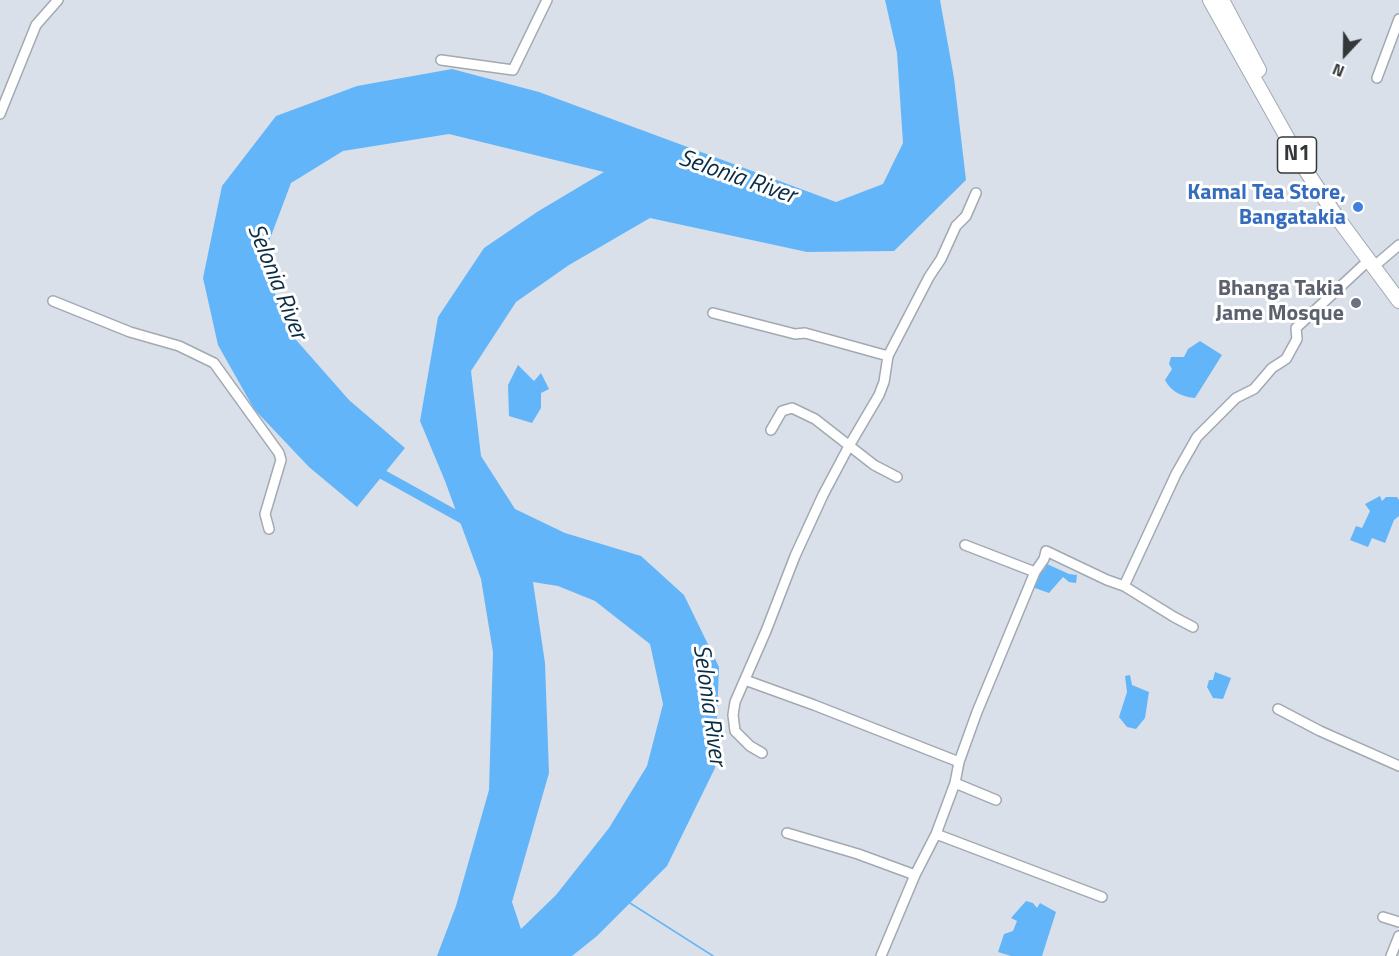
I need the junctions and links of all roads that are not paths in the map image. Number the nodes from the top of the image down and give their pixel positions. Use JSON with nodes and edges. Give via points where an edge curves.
{"nodes":[{"id":1,"x":58,"y":0,"type":"edge"},
{"id":2,"x":547,"y":0,"type":"edge"},
{"id":3,"x":1210,"y":0,"type":"edge"},
{"id":4,"x":1222,"y":0,"type":"edge"},
{"id":5,"x":1399,"y":19,"type":"edge"},
{"id":6,"x":441,"y":60,"type":"dead end"},
{"id":7,"x":1377,"y":78,"type":"dead end"},
{"id":8,"x":0,"y":114,"type":"edge"},
{"id":9,"x":976,"y":193,"type":"dead end"},
{"id":10,"x":1399,"y":245,"type":"edge"},
{"id":11,"x":1374,"y":261,"type":"junction"},
{"id":12,"x":1399,"y":288,"type":"edge"},
{"id":13,"x":53,"y":301,"type":"dead end"},
{"id":14,"x":1399,"y":301,"type":"edge"},
{"id":15,"x":713,"y":313,"type":"dead end"},
{"id":16,"x":888,"y":356,"type":"junction"},
{"id":17,"x":771,"y":430,"type":"dead end"},
{"id":18,"x":849,"y":446,"type":"junction"},
{"id":19,"x":897,"y":477,"type":"dead end"},
{"id":20,"x":269,"y":529,"type":"dead end"},
{"id":21,"x":965,"y":545,"type":"dead end"},
{"id":22,"x":1035,"y":572,"type":"junction"},
{"id":23,"x":1124,"y":586,"type":"junction"},
{"id":24,"x":1193,"y":627,"type":"dead end"},
{"id":25,"x":745,"y":680,"type":"junction"},
{"id":26,"x":1278,"y":709,"type":"dead end"},
{"id":27,"x":762,"y":753,"type":"dead end"},
{"id":28,"x":959,"y":762,"type":"junction"},
{"id":29,"x":1399,"y":766,"type":"edge"},
{"id":30,"x":955,"y":783,"type":"junction"},
{"id":31,"x":996,"y":800,"type":"dead end"},
{"id":32,"x":787,"y":833,"type":"dead end"},
{"id":33,"x":936,"y":834,"type":"junction"},
{"id":34,"x":915,"y":874,"type":"junction"},
{"id":35,"x":1102,"y":897,"type":"dead end"},
{"id":36,"x":1383,"y":916,"type":"dead end"},
{"id":37,"x":1399,"y":922,"type":"edge"},
{"id":38,"x":1399,"y":936,"type":"edge"},
{"id":39,"x":881,"y":956,"type":"edge"},
{"id":40,"x":1391,"y":956,"type":"edge"}],
"edges":[{"from":1,"to":8,"type":"street","via":[[36,25]]},
{"from":2,"to":6,"type":"street","via":[[513,70]]},
{"from":3,"to":11,"type":"highway","number":"N1","via":[[1303,166],[1336,216]]},
{"from":4,"to":11,"type":"highway","number":"N1","via":[[1296,136]]},
{"from":5,"to":7,"type":"street"},
{"from":9,"to":16,"type":"street"},
{"from":10,"to":11,"type":"street"},
{"from":11,"to":12,"type":"highway","number":"N1"},
{"from":11,"to":14,"type":"highway","number":"N1"},
{"from":11,"to":23,"type":"street","via":[[1296,328],[1297,339],[1286,359],[1272,368],[1254,389],[1236,398],[1197,437]]},
{"from":13,"to":20,"type":"street","via":[[130,332],[179,346],[214,363],[279,453],[281,460],[265,514]]},
{"from":15,"to":16,"type":"street"},
{"from":16,"to":18,"type":"street","via":[[879,395]]},
{"from":17,"to":18,"type":"street","via":[[782,411],[792,408],[815,419]]},
{"from":18,"to":19,"type":"street"},
{"from":18,"to":25,"type":"street","via":[[795,556]]},
{"from":21,"to":22,"type":"street"},
{"from":22,"to":23,"type":"street","via":[[1046,551]]},
{"from":22,"to":28,"type":"street"},
{"from":23,"to":24,"type":"street"},
{"from":25,"to":27,"type":"street","via":[[735,702],[735,731]]},
{"from":25,"to":28,"type":"street"},
{"from":26,"to":29,"type":"street"},
{"from":28,"to":30,"type":"street"},
{"from":30,"to":31,"type":"street"},
{"from":30,"to":33,"type":"street"},
{"from":32,"to":34,"type":"street"},
{"from":33,"to":34,"type":"street"},
{"from":33,"to":35,"type":"street"},
{"from":34,"to":39,"type":"street"},
{"from":36,"to":37,"type":"street"},
{"from":38,"to":40,"type":"street"}]}
